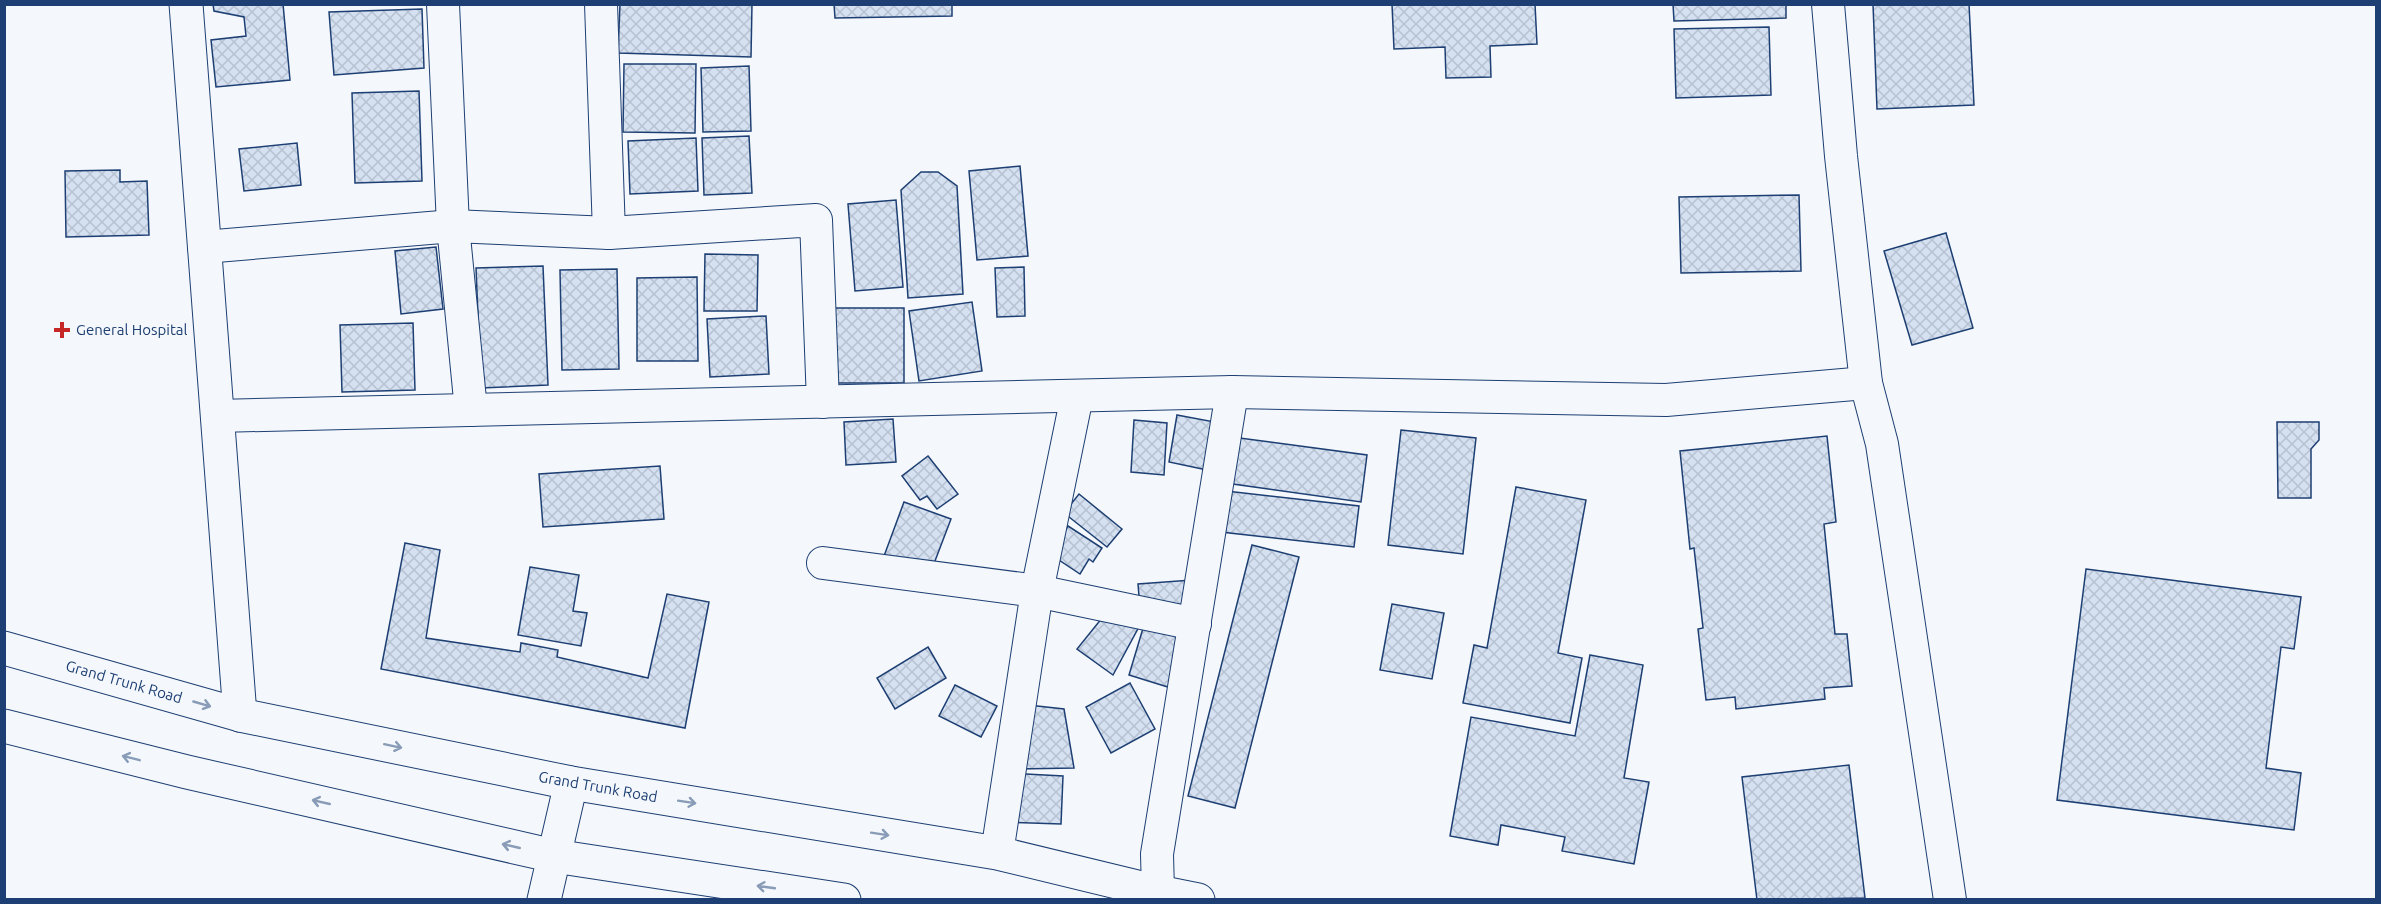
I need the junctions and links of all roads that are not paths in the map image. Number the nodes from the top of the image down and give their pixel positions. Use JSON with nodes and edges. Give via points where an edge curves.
{"nodes":[{"id":1,"x":186,"y":4,"type":"edge"},
{"id":2,"x":443,"y":4,"type":"edge"},
{"id":3,"x":601,"y":4,"type":"edge"},
{"id":4,"x":1828,"y":4,"type":"edge"},
{"id":5,"x":453,"y":226,"type":"junction"},
{"id":6,"x":609,"y":233,"type":"junction"},
{"id":7,"x":204,"y":247,"type":"junction"},
{"id":8,"x":1866,"y":383,"type":"junction"},
{"id":9,"x":1233,"y":392,"type":"junction"},
{"id":10,"x":1077,"y":396,"type":"junction"},
{"id":11,"x":823,"y":402,"type":"junction"},
{"id":12,"x":471,"y":410,"type":"junction"},
{"id":13,"x":217,"y":416,"type":"junction"},
{"id":14,"x":823,"y":562,"type":"dead end"},
{"id":15,"x":1037,"y":591,"type":"junction"},
{"id":16,"x":1195,"y":624,"type":"junction"},
{"id":17,"x":4,"y":648,"type":"edge"},
{"id":18,"x":240,"y":715,"type":"junction"},
{"id":19,"x":4,"y":726,"type":"edge"},
{"id":20,"x":571,"y":783,"type":"junction"},
{"id":21,"x":997,"y":853,"type":"junction"},
{"id":22,"x":554,"y":856,"type":"junction"},
{"id":23,"x":1158,"y":892,"type":"junction"},
{"id":24,"x":544,"y":900,"type":"edge"},
{"id":25,"x":844,"y":900,"type":"edge"},
{"id":26,"x":1198,"y":900,"type":"edge"},
{"id":27,"x":1950,"y":900,"type":"edge"}],
"edges":[{"from":1,"to":7,"type":"main road"},
{"from":2,"to":5,"type":"street"},
{"from":3,"to":6,"type":"street"},
{"from":4,"to":8,"type":"street"},
{"from":5,"to":6,"type":"street"},
{"from":5,"to":7,"type":"street"},
{"from":5,"to":12,"type":"street"},
{"from":6,"to":11,"type":"street","via":[[816,220]]},
{"from":7,"to":13,"type":"main road"},
{"from":8,"to":9,"type":"street","via":[[1666,400]]},
{"from":8,"to":27,"type":"street","via":[[1882,444]]},
{"from":9,"to":10,"type":"street"},
{"from":9,"to":16,"type":"street"},
{"from":10,"to":11,"type":"street"},
{"from":10,"to":15,"type":"street"},
{"from":11,"to":12,"type":"street"},
{"from":12,"to":13,"type":"street"},
{"from":13,"to":18,"type":"main road"},
{"from":14,"to":15,"type":"street"},
{"from":15,"to":16,"type":"street"},
{"from":15,"to":21,"type":"street"},
{"from":16,"to":23,"type":"street","via":[[1157,854]]},
{"from":17,"to":18,"type":"main road","name":"Grand Trunk Road","one_way":true},
{"from":18,"to":20,"type":"main road","name":"Grand Trunk Road","one_way":true},
{"from":22,"to":19,"type":"main road","one_way":true},
{"from":20,"to":21,"type":"main road","name":"Grand Trunk Road","one_way":true},
{"from":20,"to":22,"type":"main road"},
{"from":21,"to":23,"type":"main road","name":"Grand Trunk Road"},
{"from":22,"to":24,"type":"main road"},
{"from":25,"to":22,"type":"main road","one_way":true},
{"from":23,"to":26,"type":"main road","name":"Grand Trunk Road"}]}
